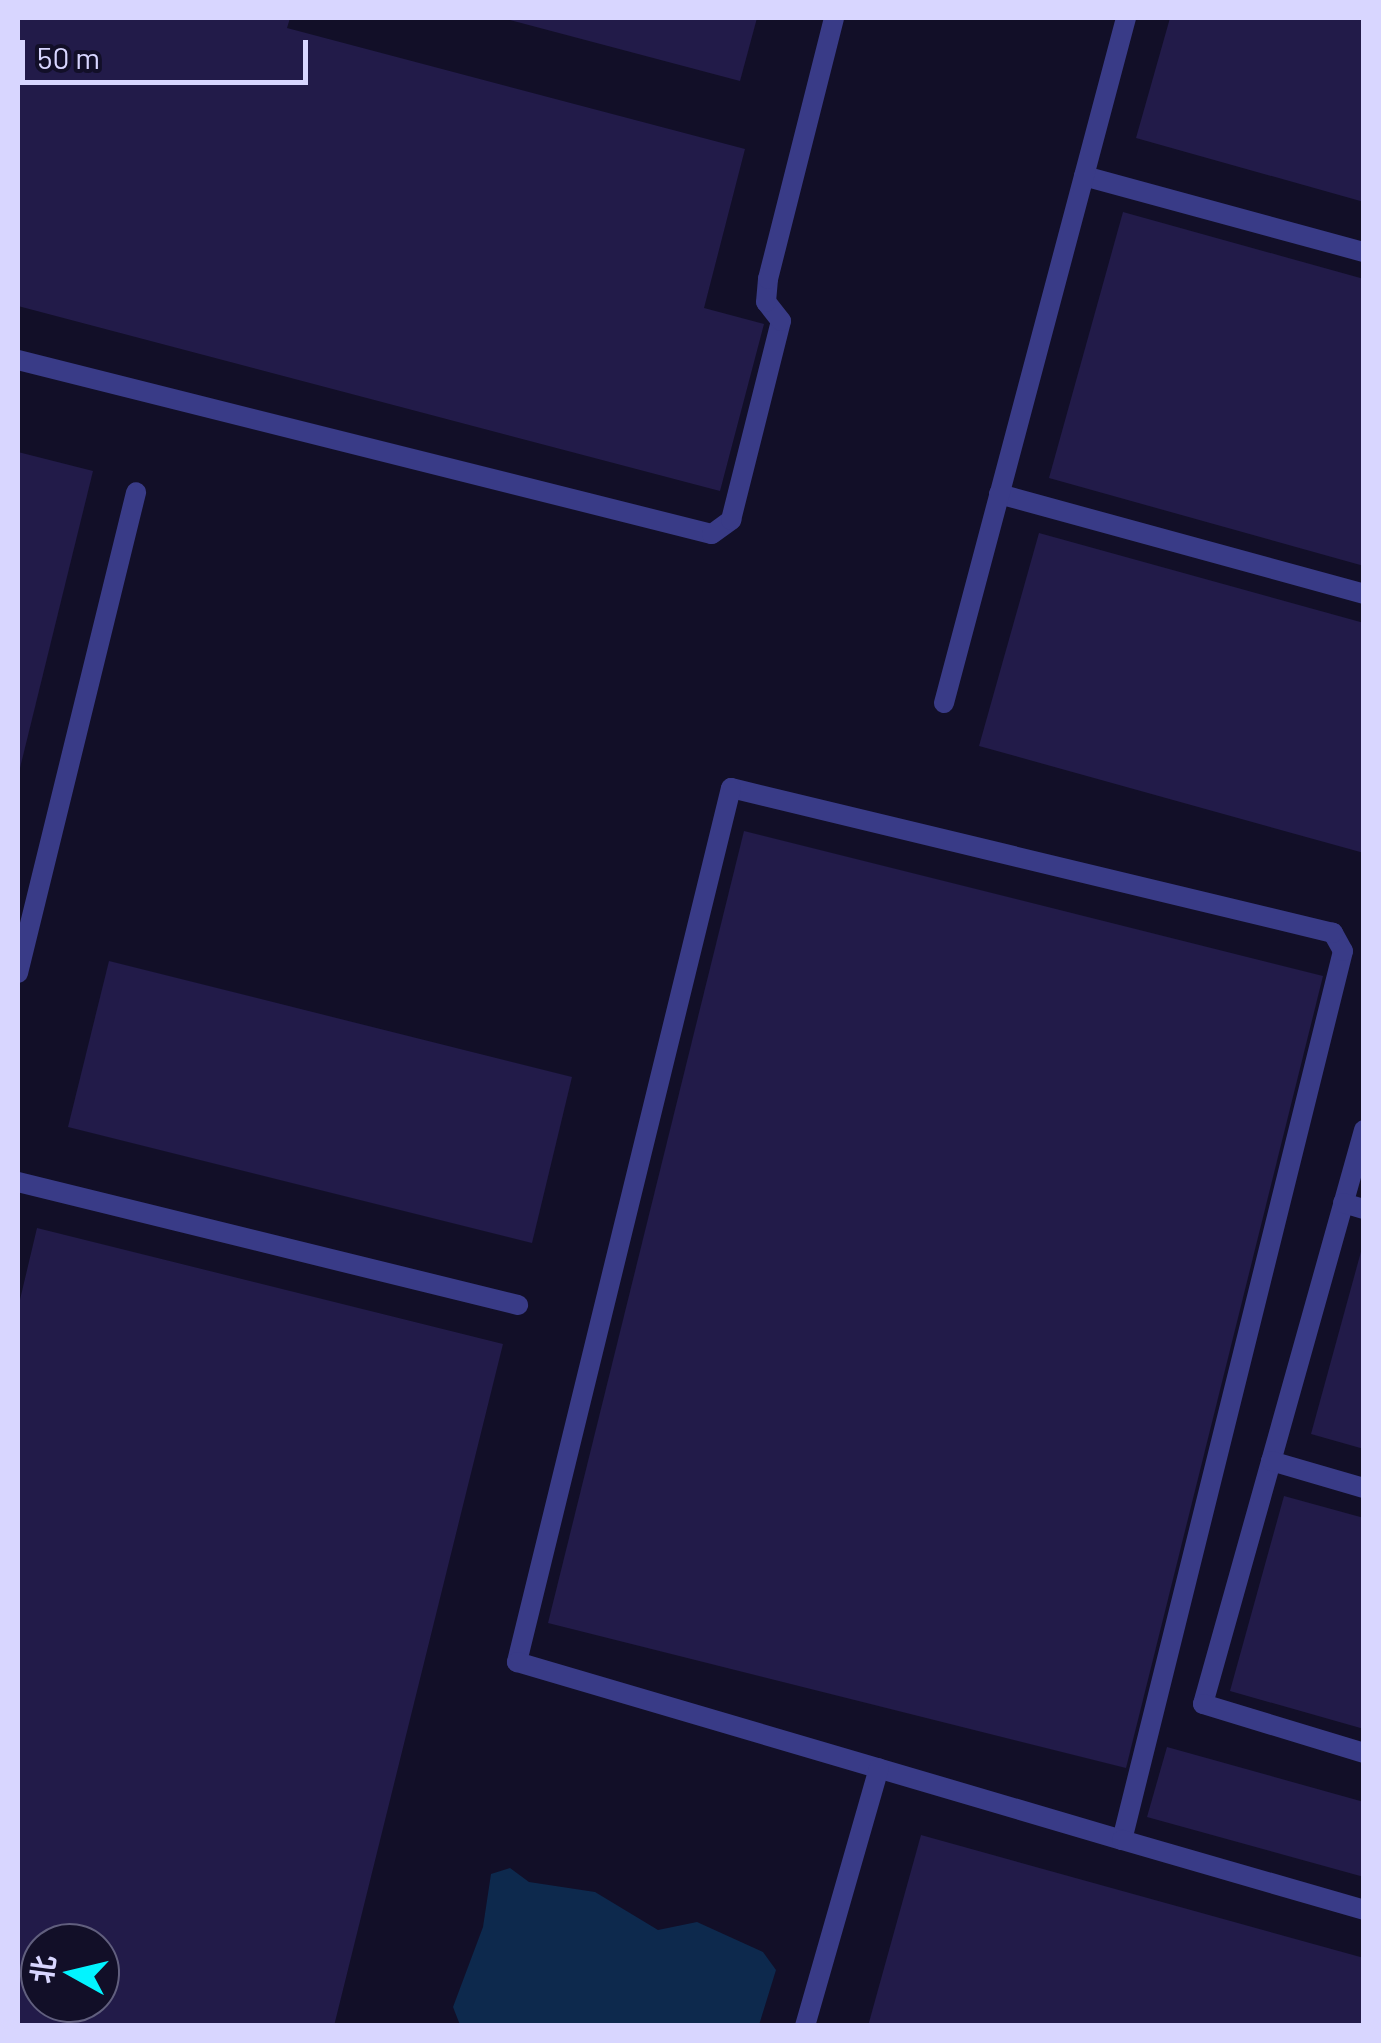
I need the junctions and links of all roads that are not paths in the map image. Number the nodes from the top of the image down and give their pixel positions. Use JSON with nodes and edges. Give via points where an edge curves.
{"nodes":[{"id":1,"x":834,"y":18,"type":"edge"},
{"id":2,"x":1126,"y":18,"type":"edge"},
{"id":3,"x":1084,"y":176,"type":"junction"},
{"id":4,"x":1364,"y":252,"type":"edge"},
{"id":5,"x":18,"y":360,"type":"edge"},
{"id":6,"x":136,"y":492,"type":"dead end"},
{"id":7,"x":999,"y":494,"type":"junction"},
{"id":8,"x":1364,"y":594,"type":"edge"},
{"id":9,"x":944,"y":702,"type":"dead end"},
{"id":10,"x":18,"y":972,"type":"edge"},
{"id":11,"x":1364,"y":1130,"type":"edge"},
{"id":12,"x":18,"y":1182,"type":"edge"},
{"id":13,"x":1353,"y":1206,"type":"edge"},
{"id":14,"x":518,"y":1306,"type":"dead end"},
{"id":15,"x":1272,"y":1461,"type":"junction"},
{"id":16,"x":1364,"y":1488,"type":"edge"},
{"id":17,"x":1364,"y":1752,"type":"edge"},
{"id":18,"x":880,"y":1768,"type":"junction"},
{"id":19,"x":1122,"y":1840,"type":"junction"},
{"id":20,"x":1364,"y":1910,"type":"edge"},
{"id":21,"x":805,"y":2026,"type":"edge"}],
"edges":[{"from":1,"to":5,"type":"lane","via":[[768,278],[766,302],[780,320],[731,520],[712,534]]},
{"from":2,"to":3,"type":"lane"},
{"from":3,"to":4,"type":"lane"},
{"from":3,"to":7,"type":"lane"},
{"from":6,"to":10,"type":"lane"},
{"from":7,"to":8,"type":"lane"},
{"from":7,"to":9,"type":"lane"},
{"from":11,"to":13,"type":"lane"},
{"from":12,"to":14,"type":"lane"},
{"from":13,"to":15,"type":"lane"},
{"from":15,"to":16,"type":"lane"},
{"from":15,"to":17,"type":"lane","via":[[1203,1704]]},
{"from":18,"to":19,"type":"lane"},
{"from":18,"to":19,"type":"lane","via":[[517,1662],[731,788],[1333,933],[1343,951]]},
{"from":18,"to":21,"type":"lane"},
{"from":19,"to":20,"type":"lane"}]}
